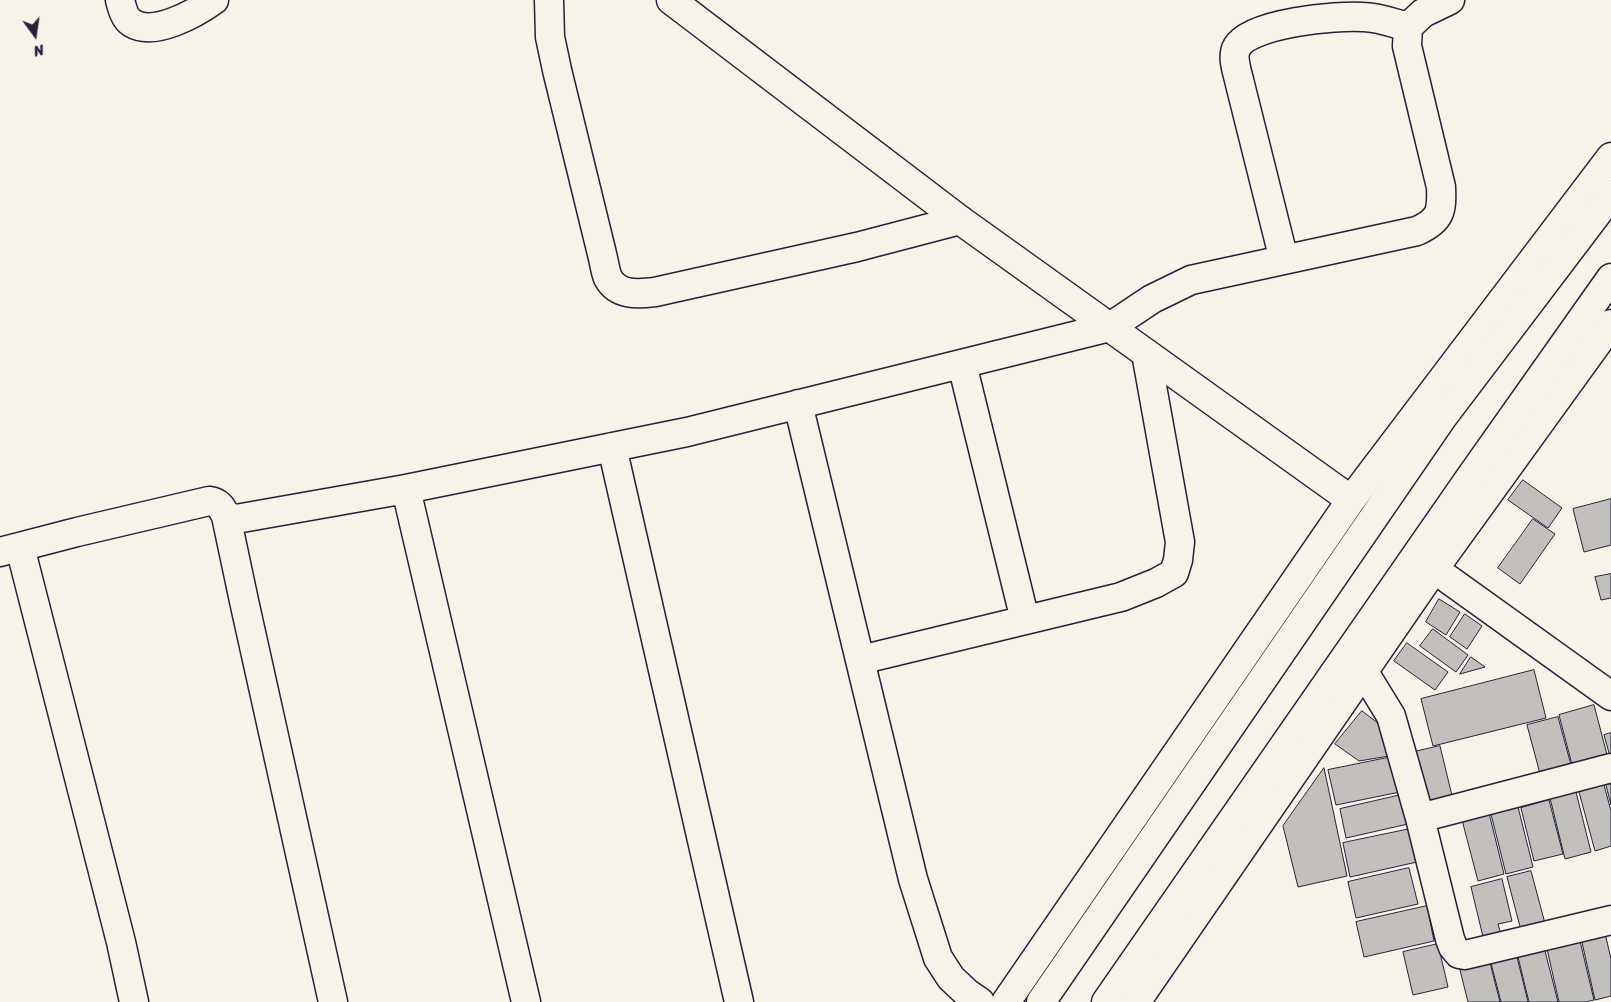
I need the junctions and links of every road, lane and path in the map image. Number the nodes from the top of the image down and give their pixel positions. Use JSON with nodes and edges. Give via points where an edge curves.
{"nodes":[{"id":1,"x":120,"y":0,"type":"edge"},
{"id":2,"x":214,"y":0,"type":"edge"},
{"id":3,"x":548,"y":0,"type":"edge"},
{"id":4,"x":671,"y":0,"type":"edge"},
{"id":5,"x":1450,"y":0,"type":"edge"},
{"id":6,"x":1408,"y":27,"type":"junction"},
{"id":7,"x":1611,"y":157,"type":"edge"},
{"id":8,"x":1611,"y":195,"type":"edge"},
{"id":9,"x":960,"y":220,"type":"junction"},
{"id":10,"x":1284,"y":260,"type":"junction"},
{"id":11,"x":1611,"y":278,"type":"edge"},
{"id":12,"x":1611,"y":324,"type":"edge"},
{"id":13,"x":1110,"y":327,"type":"junction"},
{"id":14,"x":1146,"y":353,"type":"junction"},
{"id":15,"x":962,"y":364,"type":"junction"},
{"id":16,"x":798,"y":404,"type":"junction"},
{"id":17,"x":612,"y":447,"type":"junction"},
{"id":18,"x":406,"y":489,"type":"junction"},
{"id":19,"x":1351,"y":500,"type":"junction"},
{"id":20,"x":226,"y":516,"type":"junction"},
{"id":21,"x":10,"y":549,"type":"edge"},
{"id":22,"x":1434,"y":569,"type":"junction"},
{"id":23,"x":1025,"y":620,"type":"junction"},
{"id":24,"x":860,"y":660,"type":"junction"},
{"id":25,"x":1364,"y":672,"type":"junction"},
{"id":26,"x":1611,"y":696,"type":"edge"},
{"id":27,"x":1611,"y":768,"type":"edge"},
{"id":28,"x":1420,"y":818,"type":"junction"},
{"id":29,"x":1611,"y":920,"type":"edge"},
{"id":30,"x":134,"y":1002,"type":"edge"},
{"id":31,"x":333,"y":1002,"type":"edge"},
{"id":32,"x":526,"y":1002,"type":"edge"},
{"id":33,"x":739,"y":1002,"type":"edge"},
{"id":34,"x":980,"y":1002,"type":"edge"},
{"id":35,"x":1006,"y":1002,"type":"edge"},
{"id":36,"x":1041,"y":1002,"type":"edge"},
{"id":37,"x":1106,"y":1002,"type":"edge"},
{"id":38,"x":1136,"y":1002,"type":"edge"}],
"edges":[{"from":1,"to":2,"type":"street","via":[[122,10],[132,23],[148,28],[172,22]]},
{"from":3,"to":9,"type":"street","via":[[550,37],[557,70],[608,278],[621,290],[634,294],[655,292],[857,247]]},
{"from":4,"to":9,"type":"street"},
{"from":5,"to":6,"type":"street","via":[[1422,13]]},
{"from":6,"to":10,"type":"street","via":[[1408,46],[1441,186],[1439,214],[1430,225],[1417,231]]},
{"from":6,"to":10,"type":"street","via":[[1365,17],[1331,17],[1259,30],[1236,48],[1240,84]]},
{"from":7,"to":19,"type":"street"},
{"from":8,"to":36,"type":"street","via":[[1442,418]]},
{"from":9,"to":13,"type":"street"},
{"from":10,"to":13,"type":"street","via":[[1192,280],[1152,299]]},
{"from":11,"to":37,"type":"street"},
{"from":12,"to":22,"type":"street"},
{"from":13,"to":14,"type":"street"},
{"from":13,"to":15,"type":"street"},
{"from":14,"to":19,"type":"street"},
{"from":14,"to":23,"type":"street","via":[[1180,542],[1174,573],[1121,597]]},
{"from":15,"to":16,"type":"street"},
{"from":15,"to":23,"type":"street"},
{"from":16,"to":17,"type":"street"},
{"from":16,"to":24,"type":"street"},
{"from":17,"to":18,"type":"street"},
{"from":17,"to":33,"type":"street"},
{"from":18,"to":20,"type":"street","via":[[236,519]]},
{"from":18,"to":32,"type":"street"},
{"from":19,"to":35,"type":"street"},
{"from":20,"to":21,"type":"street","via":[[219,505],[209,501]]},
{"from":20,"to":31,"type":"street"},
{"from":21,"to":30,"type":"street","via":[[121,942]]},
{"from":22,"to":25,"type":"street"},
{"from":22,"to":26,"type":"street"},
{"from":23,"to":24,"type":"street"},
{"from":24,"to":34,"type":"street","via":[[913,879],[938,958],[951,978]]},
{"from":25,"to":28,"type":"street","via":[[1391,716]]},
{"from":25,"to":38,"type":"street"},
{"from":27,"to":28,"type":"street"},
{"from":28,"to":29,"type":"street","via":[[1450,938],[1459,954]]}]}
